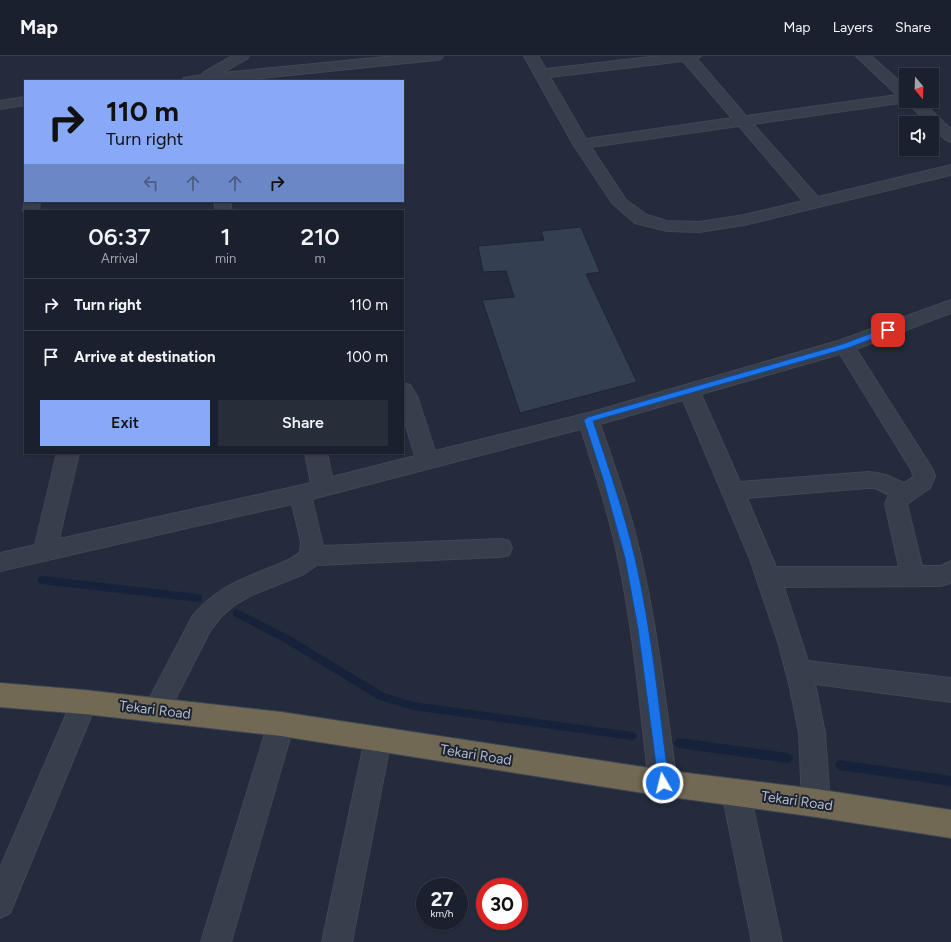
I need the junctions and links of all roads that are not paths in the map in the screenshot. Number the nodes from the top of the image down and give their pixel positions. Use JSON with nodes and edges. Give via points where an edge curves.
{"nodes":[{"id":1,"x":242,"y":56,"type":"edge"},
{"id":2,"x":436,"y":56,"type":"edge"},
{"id":3,"x":531,"y":56,"type":"edge"},
{"id":4,"x":690,"y":56,"type":"edge"},
{"id":5,"x":863,"y":56,"type":"edge"},
{"id":6,"x":541,"y":74,"type":"junction"},
{"id":7,"x":198,"y":80,"type":"edge"},
{"id":8,"x":899,"y":89,"type":"edge"},
{"id":9,"x":899,"y":97,"type":"edge"},
{"id":10,"x":24,"y":101,"type":"edge"},
{"id":11,"x":0,"y":105,"type":"edge"},
{"id":12,"x":919,"y":108,"type":"edge"},
{"id":13,"x":743,"y":121,"type":"junction"},
{"id":14,"x":951,"y":138,"type":"edge"},
{"id":15,"x":581,"y":144,"type":"junction"},
{"id":16,"x":951,"y":170,"type":"edge"},
{"id":17,"x":814,"y":203,"type":"junction"},
{"id":18,"x":949,"y":311,"type":"edge"},
{"id":19,"x":845,"y":346,"type":"junction"},
{"id":20,"x":404,"y":392,"type":"edge"},
{"id":21,"x":690,"y":392,"type":"junction"},
{"id":22,"x":588,"y":420,"type":"junction"},
{"id":23,"x":68,"y":454,"type":"edge"},
{"id":24,"x":316,"y":454,"type":"edge"},
{"id":25,"x":427,"y":461,"type":"junction"},
{"id":26,"x":323,"y":488,"type":"junction"},
{"id":27,"x":732,"y":491,"type":"junction"},
{"id":28,"x":904,"y":493,"type":"junction"},
{"id":29,"x":300,"y":494,"type":"junction"},
{"id":30,"x":501,"y":548,"type":"dead end"},
{"id":31,"x":44,"y":553,"type":"junction"},
{"id":32,"x":311,"y":556,"type":"junction"},
{"id":33,"x":0,"y":562,"type":"edge"},
{"id":34,"x":951,"y":571,"type":"edge"},
{"id":35,"x":913,"y":576,"type":"junction"},
{"id":36,"x":769,"y":577,"type":"junction"},
{"id":37,"x":799,"y":671,"type":"junction"},
{"id":38,"x":951,"y":690,"type":"edge"},
{"id":39,"x":0,"y":695,"type":"edge"},
{"id":40,"x":84,"y":702,"type":"junction"},
{"id":41,"x":156,"y":711,"type":"junction"},
{"id":42,"x":281,"y":724,"type":"junction"},
{"id":43,"x":378,"y":738,"type":"junction"},
{"id":44,"x":663,"y":783,"type":"junction"},
{"id":45,"x":736,"y":793,"type":"junction"},
{"id":46,"x":816,"y":803,"type":"junction"},
{"id":47,"x":951,"y":824,"type":"edge"},
{"id":48,"x":0,"y":903,"type":"edge"},
{"id":49,"x":216,"y":942,"type":"edge"},
{"id":50,"x":337,"y":942,"type":"edge"},
{"id":51,"x":767,"y":942,"type":"edge"}],
"edges":[{"from":1,"to":7,"type":"street"},
{"from":2,"to":7,"type":"street"},
{"from":3,"to":6,"type":"street"},
{"from":4,"to":6,"type":"street"},
{"from":4,"to":13,"type":"street"},
{"from":5,"to":8,"type":"street"},
{"from":6,"to":15,"type":"street"},
{"from":9,"to":13,"type":"street"},
{"from":10,"to":11,"type":"street"},
{"from":12,"to":14,"type":"street"},
{"from":13,"to":15,"type":"street"},
{"from":13,"to":17,"type":"street"},
{"from":15,"to":17,"type":"street","via":[[620,202],[641,219],[667,226],[706,226],[744,220]]},
{"from":16,"to":17,"type":"street"},
{"from":18,"to":19,"type":"street"},
{"from":19,"to":21,"type":"street"},
{"from":19,"to":28,"type":"street","via":[[922,470],[922,482]]},
{"from":20,"to":25,"type":"street"},
{"from":21,"to":22,"type":"street"},
{"from":21,"to":27,"type":"street"},
{"from":22,"to":25,"type":"street"},
{"from":22,"to":44,"type":"street","via":[[609,482],[630,558],[643,629]]},
{"from":23,"to":31,"type":"street"},
{"from":24,"to":26,"type":"street"},
{"from":25,"to":26,"type":"street"},
{"from":26,"to":29,"type":"street"},
{"from":27,"to":28,"type":"street","via":[[878,480]]},
{"from":27,"to":36,"type":"street"},
{"from":28,"to":35,"type":"street","via":[[899,497],[896,509]]},
{"from":29,"to":31,"type":"street"},
{"from":29,"to":32,"type":"street","via":[[312,542]]},
{"from":30,"to":32,"type":"street"},
{"from":31,"to":33,"type":"street"},
{"from":32,"to":41,"type":"street","via":[[296,567],[244,588],[212,610],[201,624]]},
{"from":34,"to":35,"type":"street","via":[[941,576]]},
{"from":35,"to":36,"type":"street"},
{"from":36,"to":37,"type":"street"},
{"from":37,"to":38,"type":"street"},
{"from":37,"to":46,"type":"street","via":[[812,734]]},
{"from":39,"to":40,"type":"highway","name":"Tekari Road"},
{"from":40,"to":41,"type":"highway","name":"Tekari Road"},
{"from":40,"to":48,"type":"street"},
{"from":41,"to":42,"type":"highway","name":"Tekari Road"},
{"from":42,"to":43,"type":"highway","name":"Tekari Road"},
{"from":42,"to":49,"type":"street"},
{"from":43,"to":44,"type":"highway","name":"Tekari Road"},
{"from":43,"to":50,"type":"street"},
{"from":44,"to":45,"type":"highway","name":"Tekari Road"},
{"from":45,"to":46,"type":"highway","name":"Tekari Road"},
{"from":45,"to":51,"type":"street"},
{"from":46,"to":47,"type":"highway","name":"Tekari Road"}]}
